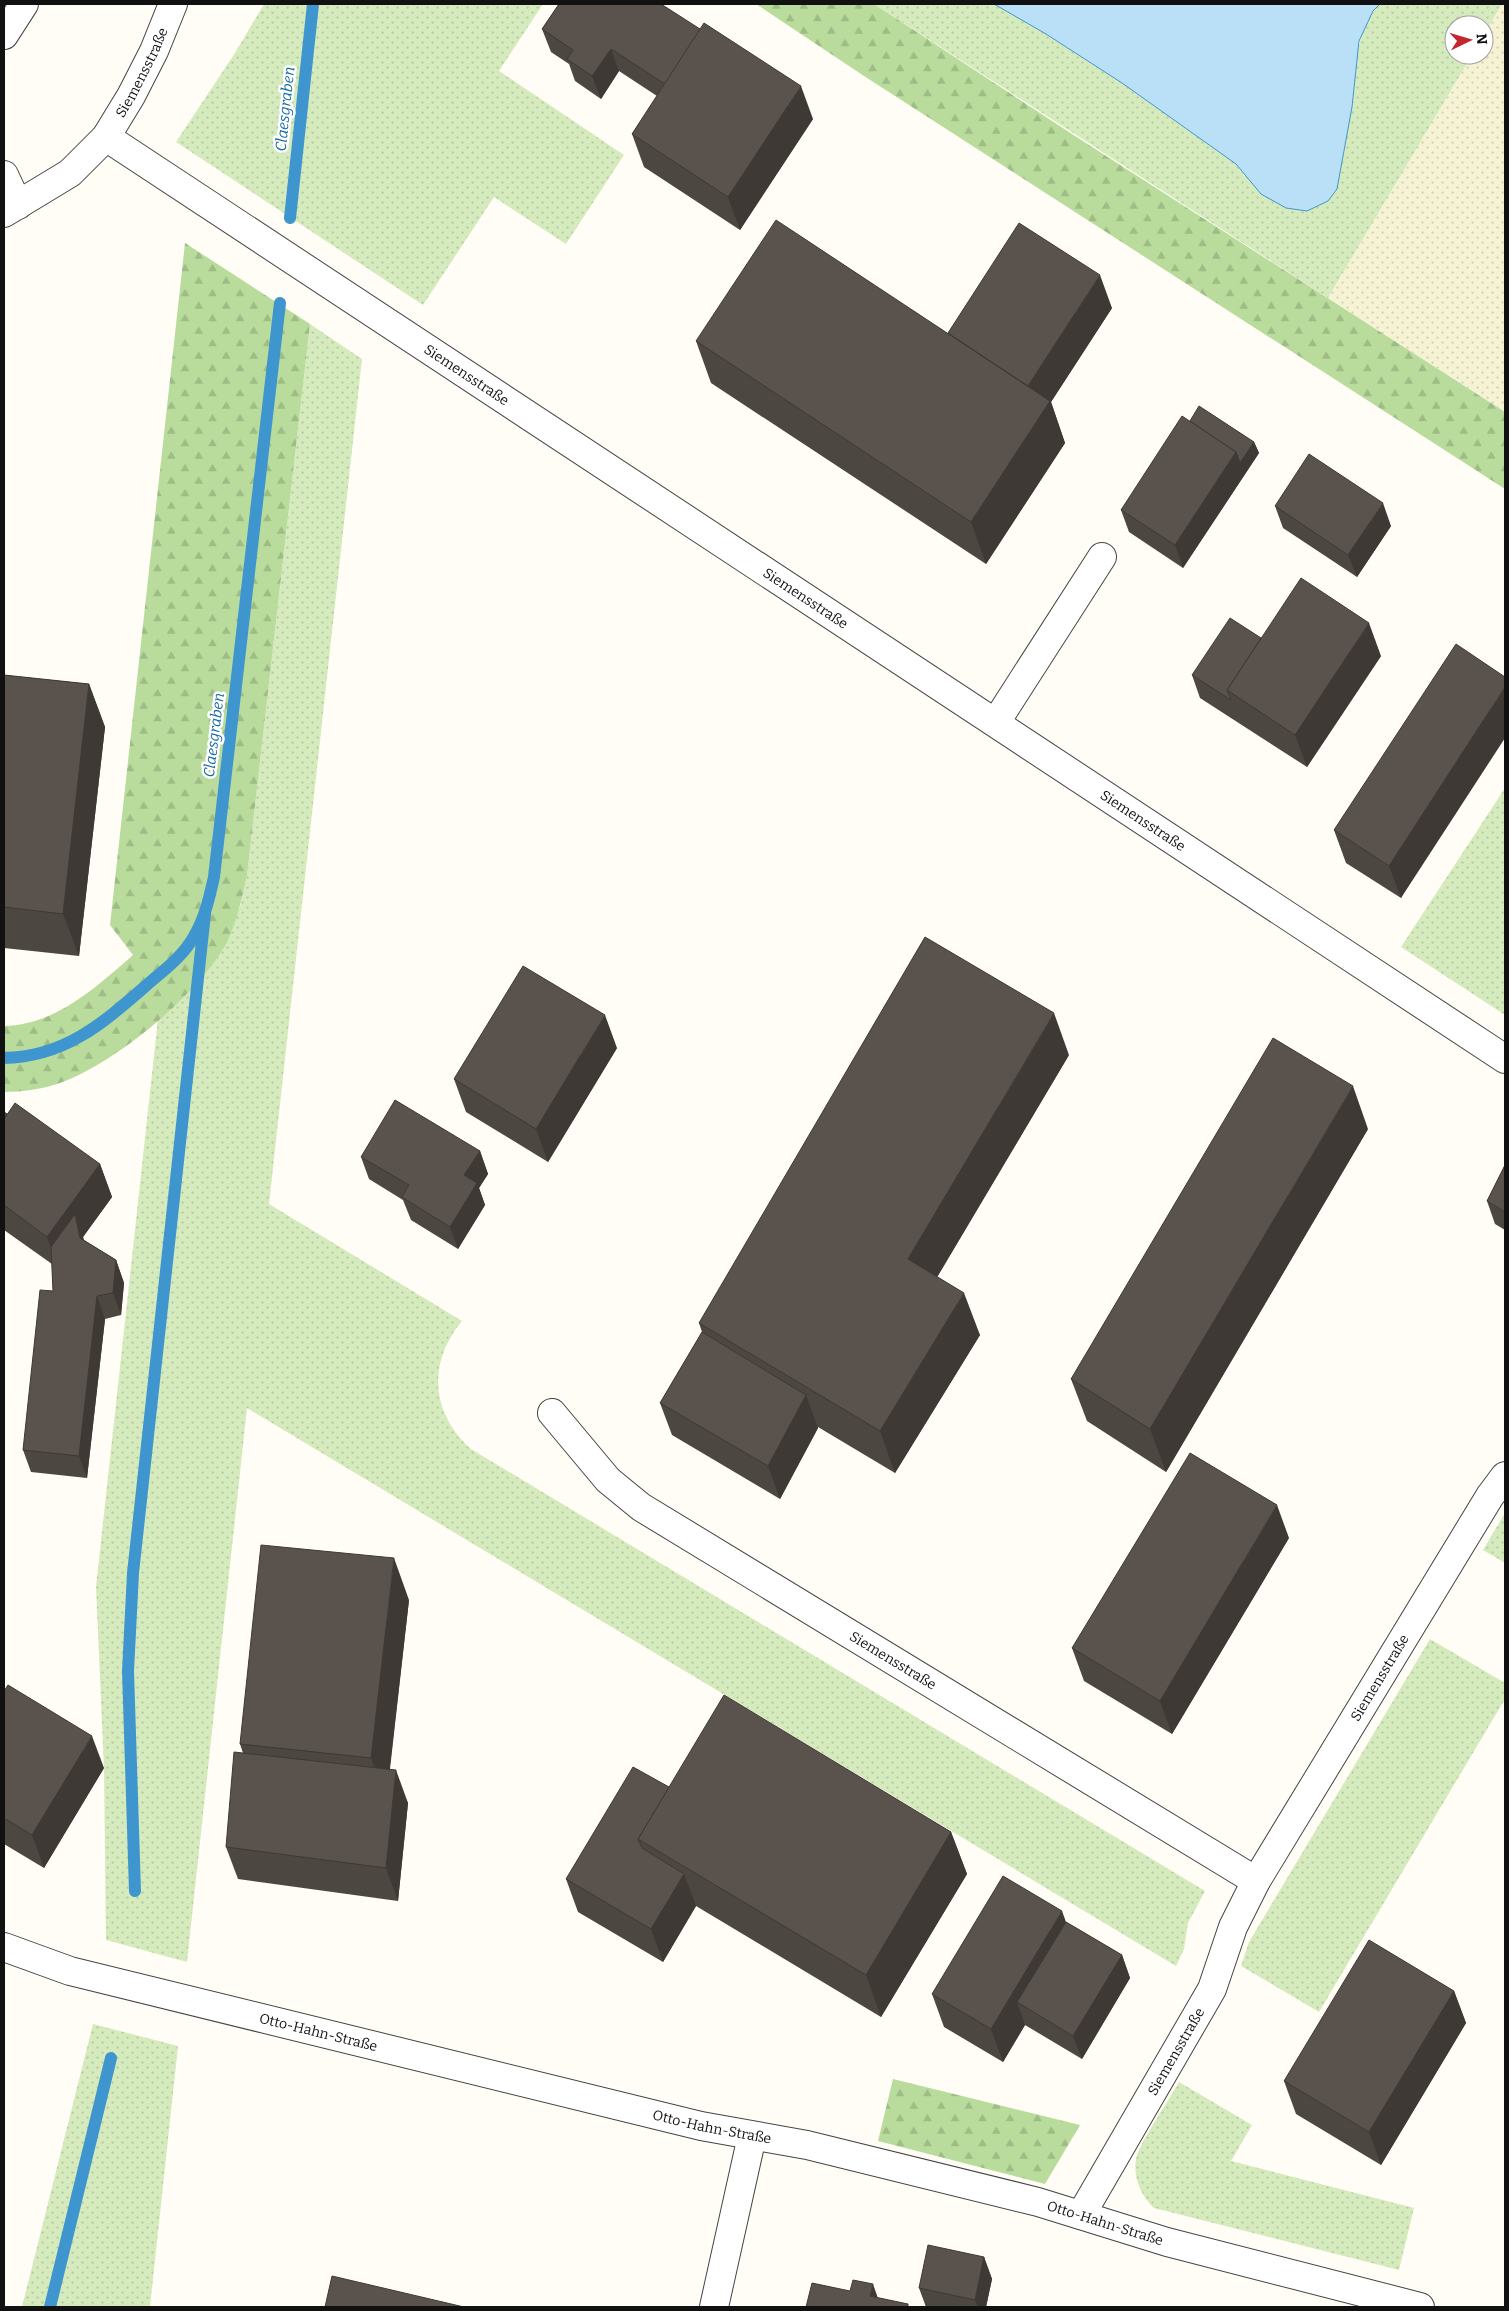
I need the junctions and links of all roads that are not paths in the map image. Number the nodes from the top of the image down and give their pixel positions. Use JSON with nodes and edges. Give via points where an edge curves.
{"nodes":[{"id":1,"x":24,"y":4,"type":"edge"},
{"id":2,"x":172,"y":4,"type":"edge"},
{"id":3,"x":4,"y":34,"type":"edge"},
{"id":4,"x":106,"y":137,"type":"junction"},
{"id":5,"x":4,"y":175,"type":"edge"},
{"id":6,"x":11,"y":209,"type":"edge"},
{"id":7,"x":1102,"y":557,"type":"dead end"},
{"id":8,"x":996,"y":722,"type":"junction"},
{"id":9,"x":1505,"y":1059,"type":"edge"},
{"id":10,"x":552,"y":1413,"type":"dead end"},
{"id":11,"x":1505,"y":1476,"type":"edge"},
{"id":12,"x":1256,"y":1881,"type":"junction"},
{"id":13,"x":4,"y":1947,"type":"edge"},
{"id":14,"x":752,"y":2136,"type":"junction"},
{"id":15,"x":1081,"y":2215,"type":"junction"},
{"id":16,"x":714,"y":2307,"type":"edge"},
{"id":17,"x":1420,"y":2307,"type":"edge"}],
"edges":[{"from":1,"to":3,"type":"street"},
{"from":2,"to":4,"type":"street","name":"Siemensstraße","via":[[150,58]]},
{"from":4,"to":6,"type":"street","name":"Siemensstraße","via":[[70,173]]},
{"from":4,"to":8,"type":"street","name":"Siemensstraße"},
{"from":5,"to":6,"type":"street"},
{"from":7,"to":8,"type":"street"},
{"from":8,"to":9,"type":"street","name":"Siemensstraße"},
{"from":10,"to":12,"type":"street","name":"Siemensstraße","via":[[608,1480],[640,1507]]},
{"from":11,"to":12,"type":"street","name":"Siemensstraße"},
{"from":12,"to":15,"type":"street","name":"Siemensstraße","via":[[1233,1926],[1212,1989]]},
{"from":13,"to":14,"type":"street","name":"Otto-Hahn-Straße","via":[[70,1971]]},
{"from":14,"to":15,"type":"street","name":"Otto-Hahn-Straße","via":[[807,2145]]},
{"from":14,"to":16,"type":"street"},
{"from":15,"to":17,"type":"street","name":"Otto-Hahn-Straße","via":[[1167,2242]]}]}
